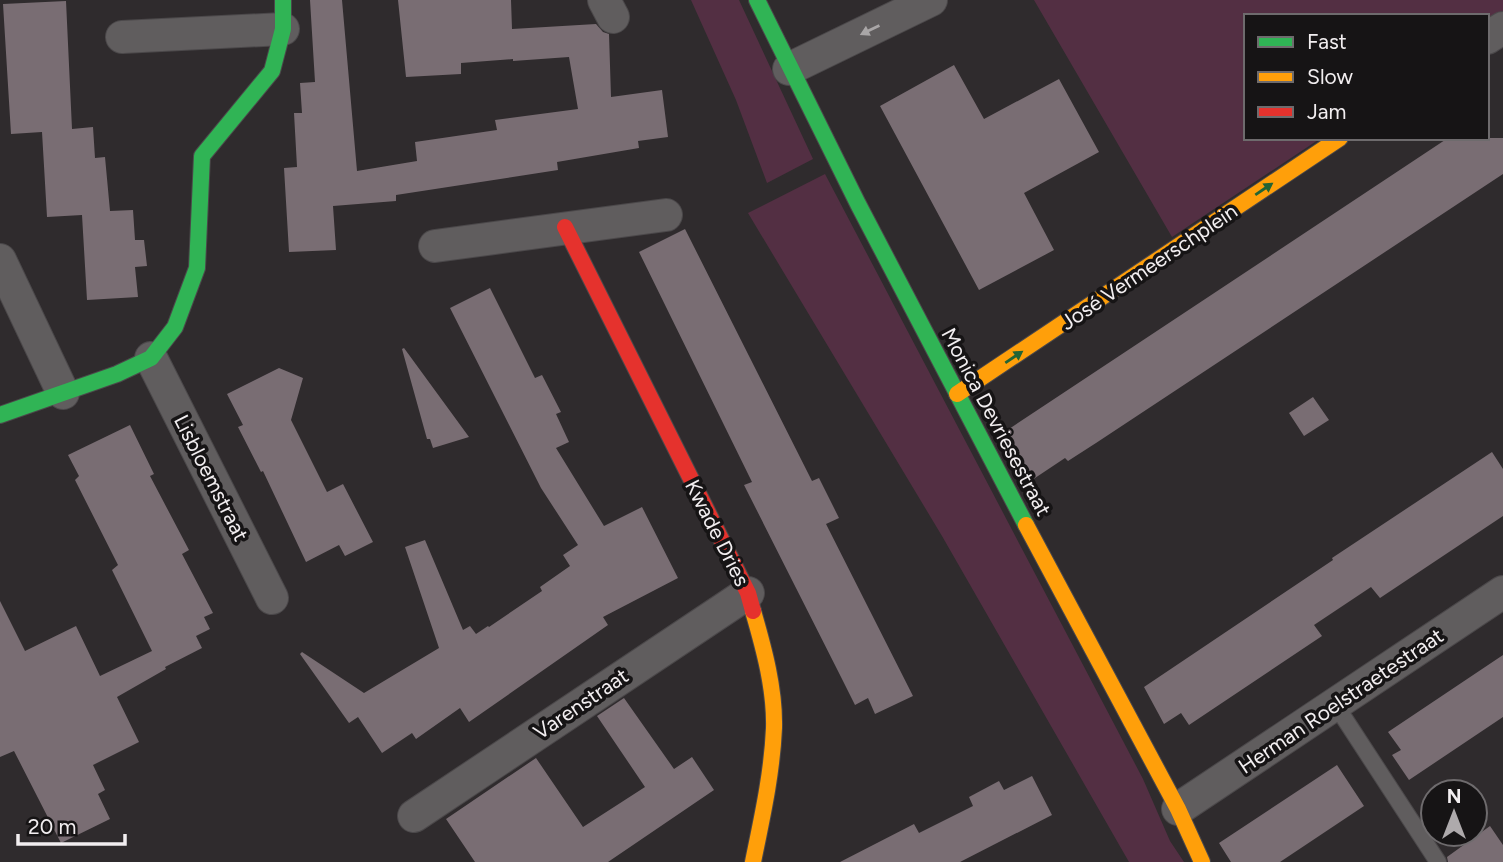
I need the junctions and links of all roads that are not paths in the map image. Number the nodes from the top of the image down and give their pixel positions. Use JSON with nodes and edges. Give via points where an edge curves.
{"nodes":[{"id":1,"x":757,"y":0,"type":"edge"},
{"id":2,"x":931,"y":0,"type":"edge"},
{"id":3,"x":283,"y":15,"type":"edge"},
{"id":4,"x":122,"y":37,"type":"dead end"},
{"id":5,"x":789,"y":69,"type":"junction"},
{"id":6,"x":1337,"y":140,"type":"edge"},
{"id":7,"x":666,"y":215,"type":"dead end"},
{"id":8,"x":565,"y":228,"type":"junction"},
{"id":9,"x":435,"y":246,"type":"dead end"},
{"id":10,"x":0,"y":260,"type":"edge"},
{"id":11,"x":151,"y":358,"type":"junction"},
{"id":12,"x":63,"y":393,"type":"junction"},
{"id":13,"x":957,"y":394,"type":"junction"},
{"id":14,"x":0,"y":415,"type":"edge"},
{"id":15,"x":748,"y":593,"type":"junction"},
{"id":16,"x":1502,"y":596,"type":"edge"},
{"id":17,"x":272,"y":598,"type":"dead end"},
{"id":18,"x":1335,"y":704,"type":"junction"},
{"id":19,"x":1178,"y":809,"type":"junction"},
{"id":20,"x":414,"y":816,"type":"dead end"},
{"id":21,"x":753,"y":862,"type":"edge"},
{"id":22,"x":1202,"y":862,"type":"edge"},
{"id":23,"x":1438,"y":862,"type":"edge"}],
"edges":[{"from":1,"to":5,"type":"street","name":"Monica Devriesestraat"},
{"from":2,"to":5,"type":"street","one_way":true},
{"from":3,"to":4,"type":"street"},
{"from":3,"to":11,"type":"street","via":[[272,71],[202,156],[197,268],[175,327]]},
{"from":5,"to":13,"type":"street","name":"Monica Devriesestraat"},
{"from":13,"to":6,"type":"street","name":"José Vermeerschplein","one_way":true},
{"from":7,"to":8,"type":"street"},
{"from":8,"to":9,"type":"street"},
{"from":8,"to":15,"type":"street","name":"Kwade Dries"},
{"from":10,"to":12,"type":"street"},
{"from":11,"to":12,"type":"street"},
{"from":11,"to":17,"type":"street","name":"Lisbloemstraat"},
{"from":12,"to":14,"type":"street"},
{"from":13,"to":19,"type":"street","name":"Monica Devriesestraat"},
{"from":15,"to":20,"type":"street","name":"Varenstraat"},
{"from":15,"to":21,"type":"street","name":"Kwade Dries","via":[[767,659],[774,726],[768,790]]},
{"from":16,"to":18,"type":"street","name":"Herman Roelstraetestraat"},
{"from":18,"to":19,"type":"street","name":"Herman Roelstraetestraat"},
{"from":18,"to":23,"type":"lane"},
{"from":19,"to":22,"type":"street","name":"Monica Devriesestraat"}]}
